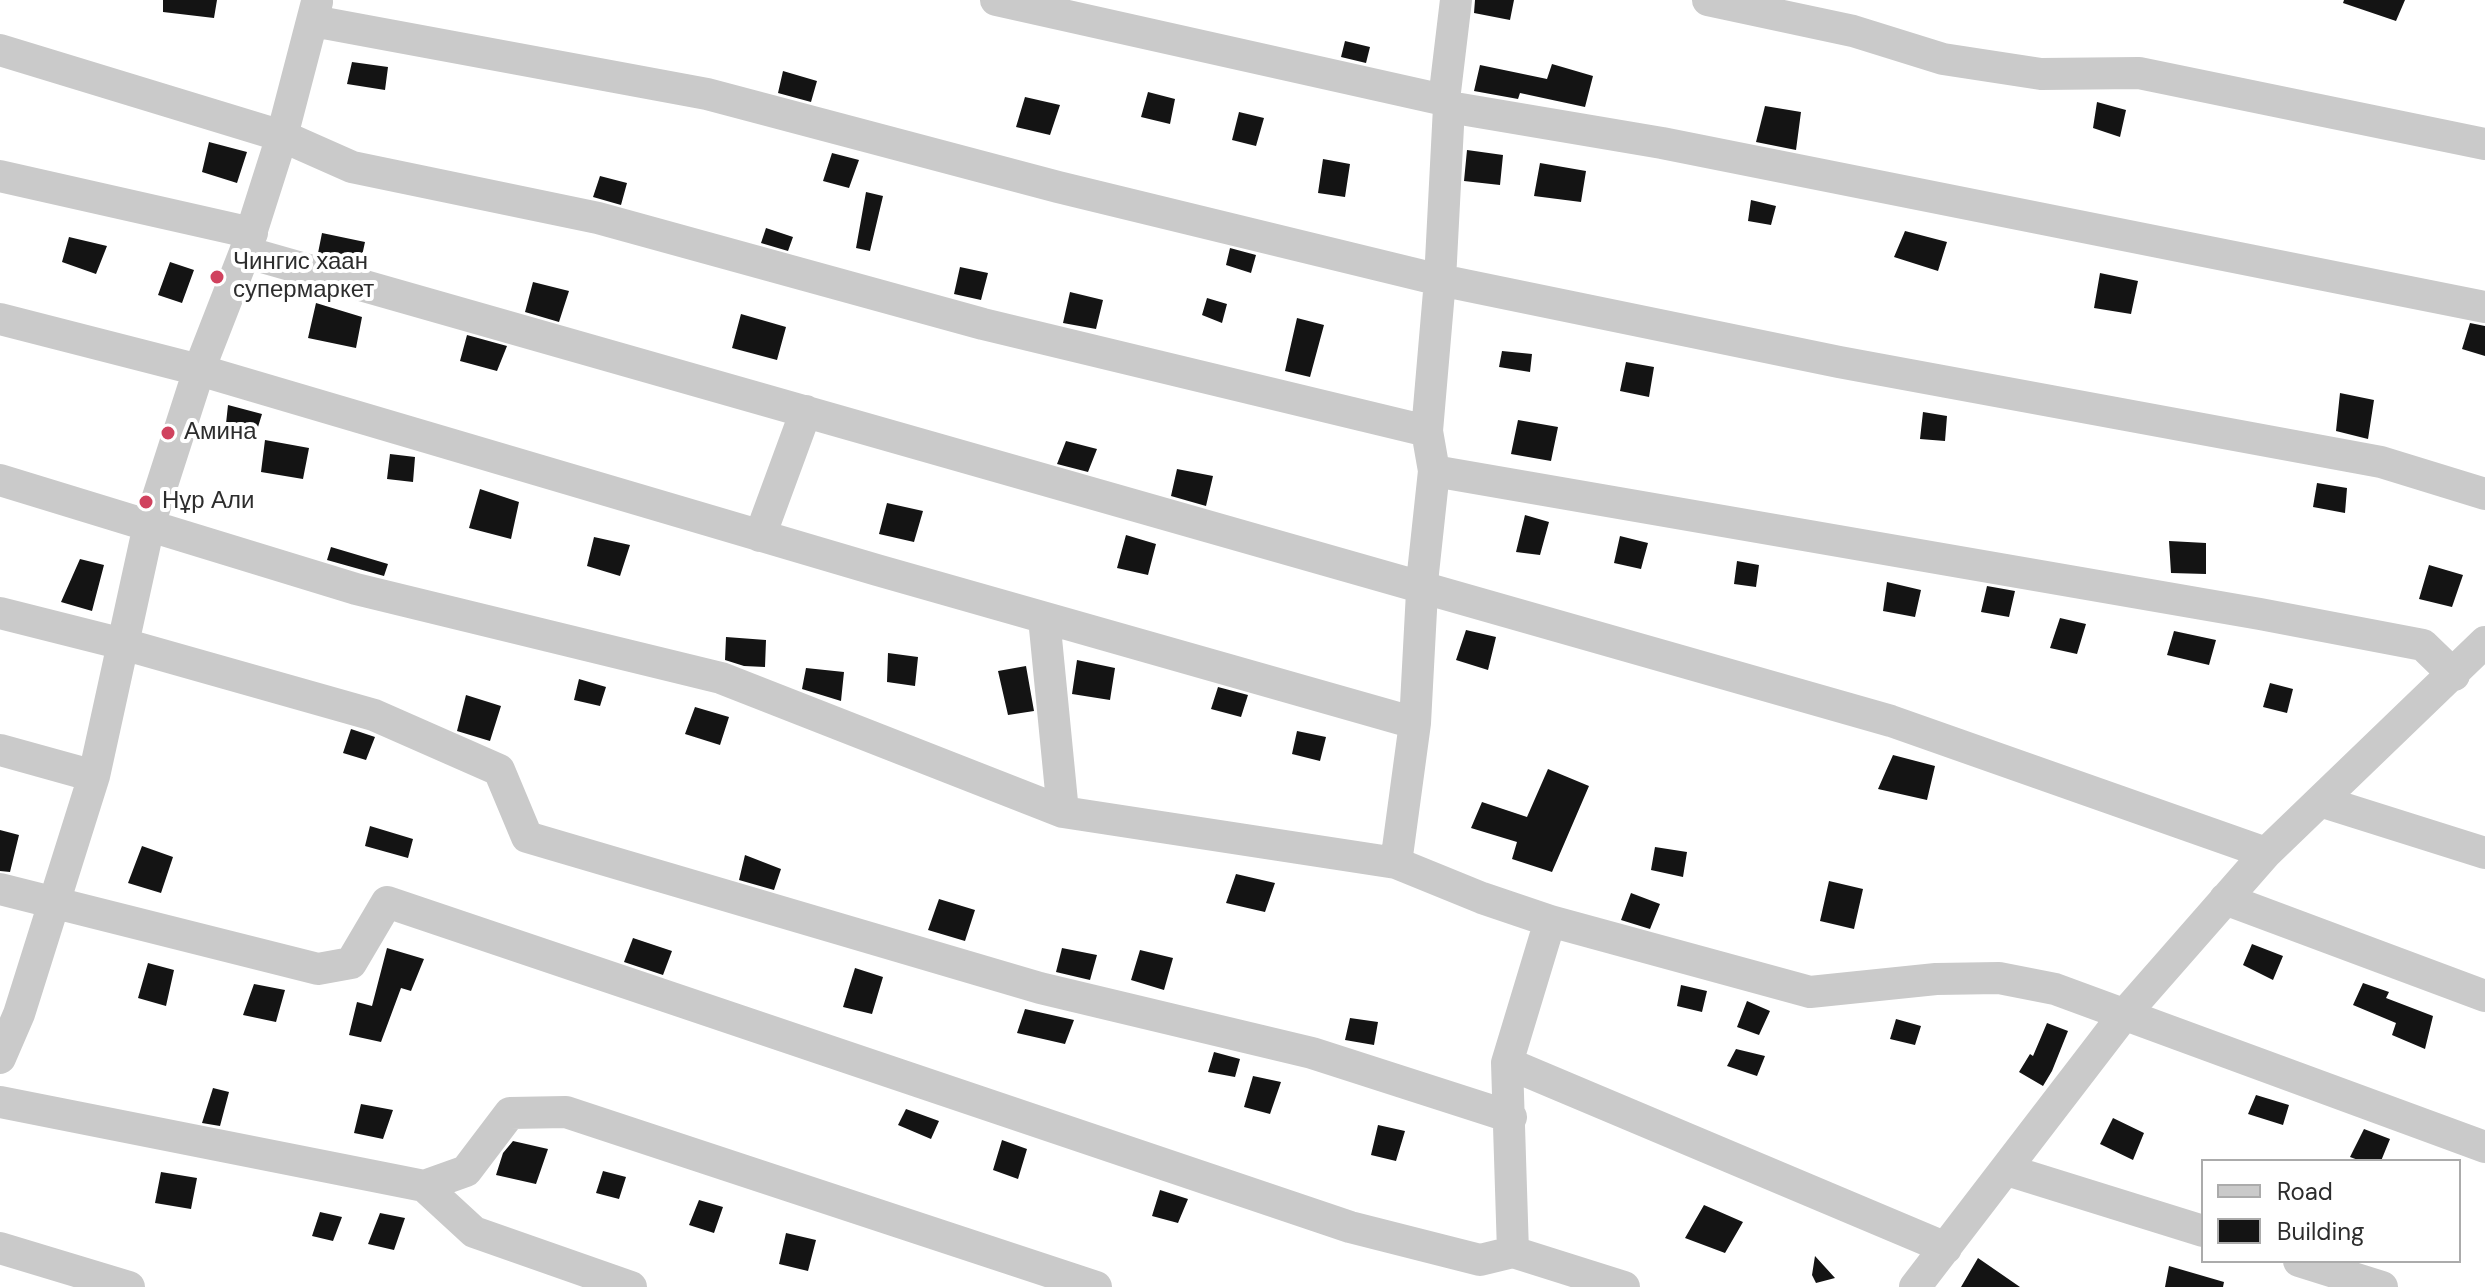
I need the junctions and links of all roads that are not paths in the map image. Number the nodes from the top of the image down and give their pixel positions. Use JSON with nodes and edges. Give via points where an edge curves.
{"nodes":[{"id":1,"x":996,"y":0,"type":"edge"},
{"id":2,"x":1456,"y":0,"type":"edge"},
{"id":3,"x":1708,"y":0,"type":"edge"},
{"id":4,"x":316,"y":11,"type":"edge"},
{"id":5,"x":0,"y":50,"type":"edge"},
{"id":6,"x":1446,"y":103,"type":"junction"},
{"id":7,"x":282,"y":136,"type":"junction"},
{"id":8,"x":2485,"y":144,"type":"edge"},
{"id":9,"x":0,"y":176,"type":"edge"},
{"id":10,"x":248,"y":242,"type":"junction"},
{"id":11,"x":1440,"y":280,"type":"junction"},
{"id":12,"x":2485,"y":307,"type":"edge"},
{"id":13,"x":0,"y":319,"type":"edge"},
{"id":14,"x":199,"y":370,"type":"junction"},
{"id":15,"x":806,"y":411,"type":"junction"},
{"id":16,"x":1427,"y":431,"type":"junction"},
{"id":17,"x":1434,"y":471,"type":"junction"},
{"id":18,"x":0,"y":480,"type":"edge"},
{"id":19,"x":2485,"y":494,"type":"edge"},
{"id":20,"x":149,"y":525,"type":"junction"},
{"id":21,"x":760,"y":536,"type":"junction"},
{"id":22,"x":1423,"y":586,"type":"junction"},
{"id":23,"x":0,"y":613,"type":"edge"},
{"id":24,"x":1044,"y":618,"type":"junction"},
{"id":25,"x":123,"y":644,"type":"junction"},
{"id":26,"x":2474,"y":659,"type":"edge"},
{"id":27,"x":1415,"y":723,"type":"junction"},
{"id":28,"x":0,"y":750,"type":"edge"},
{"id":29,"x":94,"y":776,"type":"junction"},
{"id":30,"x":2320,"y":801,"type":"junction"},
{"id":31,"x":1063,"y":812,"type":"junction"},
{"id":32,"x":2266,"y":853,"type":"junction"},
{"id":33,"x":2485,"y":853,"type":"edge"},
{"id":34,"x":1396,"y":863,"type":"junction"},
{"id":35,"x":0,"y":889,"type":"edge"},
{"id":36,"x":2225,"y":899,"type":"junction"},
{"id":37,"x":55,"y":903,"type":"junction"},
{"id":38,"x":1550,"y":921,"type":"junction"},
{"id":39,"x":2485,"y":996,"type":"edge"},
{"id":40,"x":9,"y":1012,"type":"edge"},
{"id":41,"x":2123,"y":1016,"type":"junction"},
{"id":42,"x":0,"y":1058,"type":"edge"},
{"id":43,"x":1507,"y":1063,"type":"junction"},
{"id":44,"x":0,"y":1102,"type":"edge"},
{"id":45,"x":1511,"y":1117,"type":"junction"},
{"id":46,"x":2485,"y":1147,"type":"edge"},
{"id":47,"x":2007,"y":1170,"type":"junction"},
{"id":48,"x":424,"y":1186,"type":"junction"},
{"id":49,"x":2201,"y":1230,"type":"edge"},
{"id":50,"x":0,"y":1248,"type":"edge"},
{"id":51,"x":1946,"y":1248,"type":"junction"},
{"id":52,"x":1513,"y":1252,"type":"junction"},
{"id":53,"x":2305,"y":1263,"type":"edge"},
{"id":54,"x":129,"y":1287,"type":"edge"},
{"id":55,"x":631,"y":1287,"type":"edge"},
{"id":56,"x":1096,"y":1287,"type":"edge"},
{"id":57,"x":1624,"y":1287,"type":"edge"},
{"id":58,"x":1915,"y":1287,"type":"edge"},
{"id":59,"x":2382,"y":1287,"type":"edge"}],
"edges":[{"from":1,"to":6,"type":"street"},
{"from":2,"to":6,"type":"street"},
{"from":3,"to":8,"type":"street","via":[[1853,31],[1943,59],[2041,74],[2139,73]]},
{"from":4,"to":7,"type":"street"},
{"from":4,"to":11,"type":"street","via":[[707,94]]},
{"from":5,"to":7,"type":"street"},
{"from":6,"to":11,"type":"street"},
{"from":6,"to":12,"type":"street"},
{"from":7,"to":10,"type":"street"},
{"from":7,"to":16,"type":"street","via":[[352,167],[598,218],[983,324]]},
{"from":9,"to":10,"type":"street"},
{"from":10,"to":14,"type":"street"},
{"from":10,"to":15,"type":"street"},
{"from":11,"to":16,"type":"street"},
{"from":11,"to":19,"type":"street","via":[[1839,362],[2381,462]]},
{"from":13,"to":14,"type":"street"},
{"from":14,"to":20,"type":"street"},
{"from":14,"to":21,"type":"street"},
{"from":15,"to":21,"type":"street"},
{"from":15,"to":22,"type":"street"},
{"from":16,"to":17,"type":"street"},
{"from":17,"to":22,"type":"street"},
{"from":17,"to":26,"type":"street","via":[[2260,614]]},
{"from":18,"to":20,"type":"street"},
{"from":20,"to":25,"type":"street"},
{"from":20,"to":31,"type":"street","via":[[356,589],[721,678]]},
{"from":21,"to":24,"type":"street"},
{"from":22,"to":27,"type":"street"},
{"from":22,"to":32,"type":"street","via":[[1891,721]]},
{"from":23,"to":25,"type":"street"},
{"from":24,"to":27,"type":"street"},
{"from":24,"to":31,"type":"street"},
{"from":25,"to":29,"type":"street"},
{"from":25,"to":45,"type":"street","via":[[374,715],[499,770],[527,837],[1040,988],[1312,1053]]},
{"from":26,"to":30,"type":"street"},
{"from":27,"to":34,"type":"street"},
{"from":28,"to":29,"type":"street"},
{"from":29,"to":37,"type":"street"},
{"from":30,"to":32,"type":"street"},
{"from":30,"to":33,"type":"street"},
{"from":31,"to":34,"type":"street"},
{"from":32,"to":36,"type":"street"},
{"from":34,"to":38,"type":"street"},
{"from":35,"to":37,"type":"street"},
{"from":36,"to":39,"type":"street"},
{"from":36,"to":41,"type":"street"},
{"from":37,"to":40,"type":"street"},
{"from":37,"to":52,"type":"street","via":[[318,969],[351,963],[387,902],[1350,1227],[1480,1260]]},
{"from":38,"to":41,"type":"street","via":[[1810,992],[1999,978],[2055,989]]},
{"from":38,"to":43,"type":"street"},
{"from":40,"to":42,"type":"street"},
{"from":41,"to":46,"type":"street"},
{"from":41,"to":47,"type":"street"},
{"from":43,"to":45,"type":"street"},
{"from":43,"to":51,"type":"street"},
{"from":44,"to":48,"type":"street"},
{"from":45,"to":52,"type":"street"},
{"from":47,"to":49,"type":"street"},
{"from":47,"to":51,"type":"street"},
{"from":48,"to":55,"type":"street","via":[[474,1232]]},
{"from":48,"to":56,"type":"street","via":[[466,1171],[510,1113],[566,1112]]},
{"from":50,"to":54,"type":"street"},
{"from":51,"to":58,"type":"street"},
{"from":52,"to":57,"type":"street"},
{"from":53,"to":59,"type":"street"}]}
